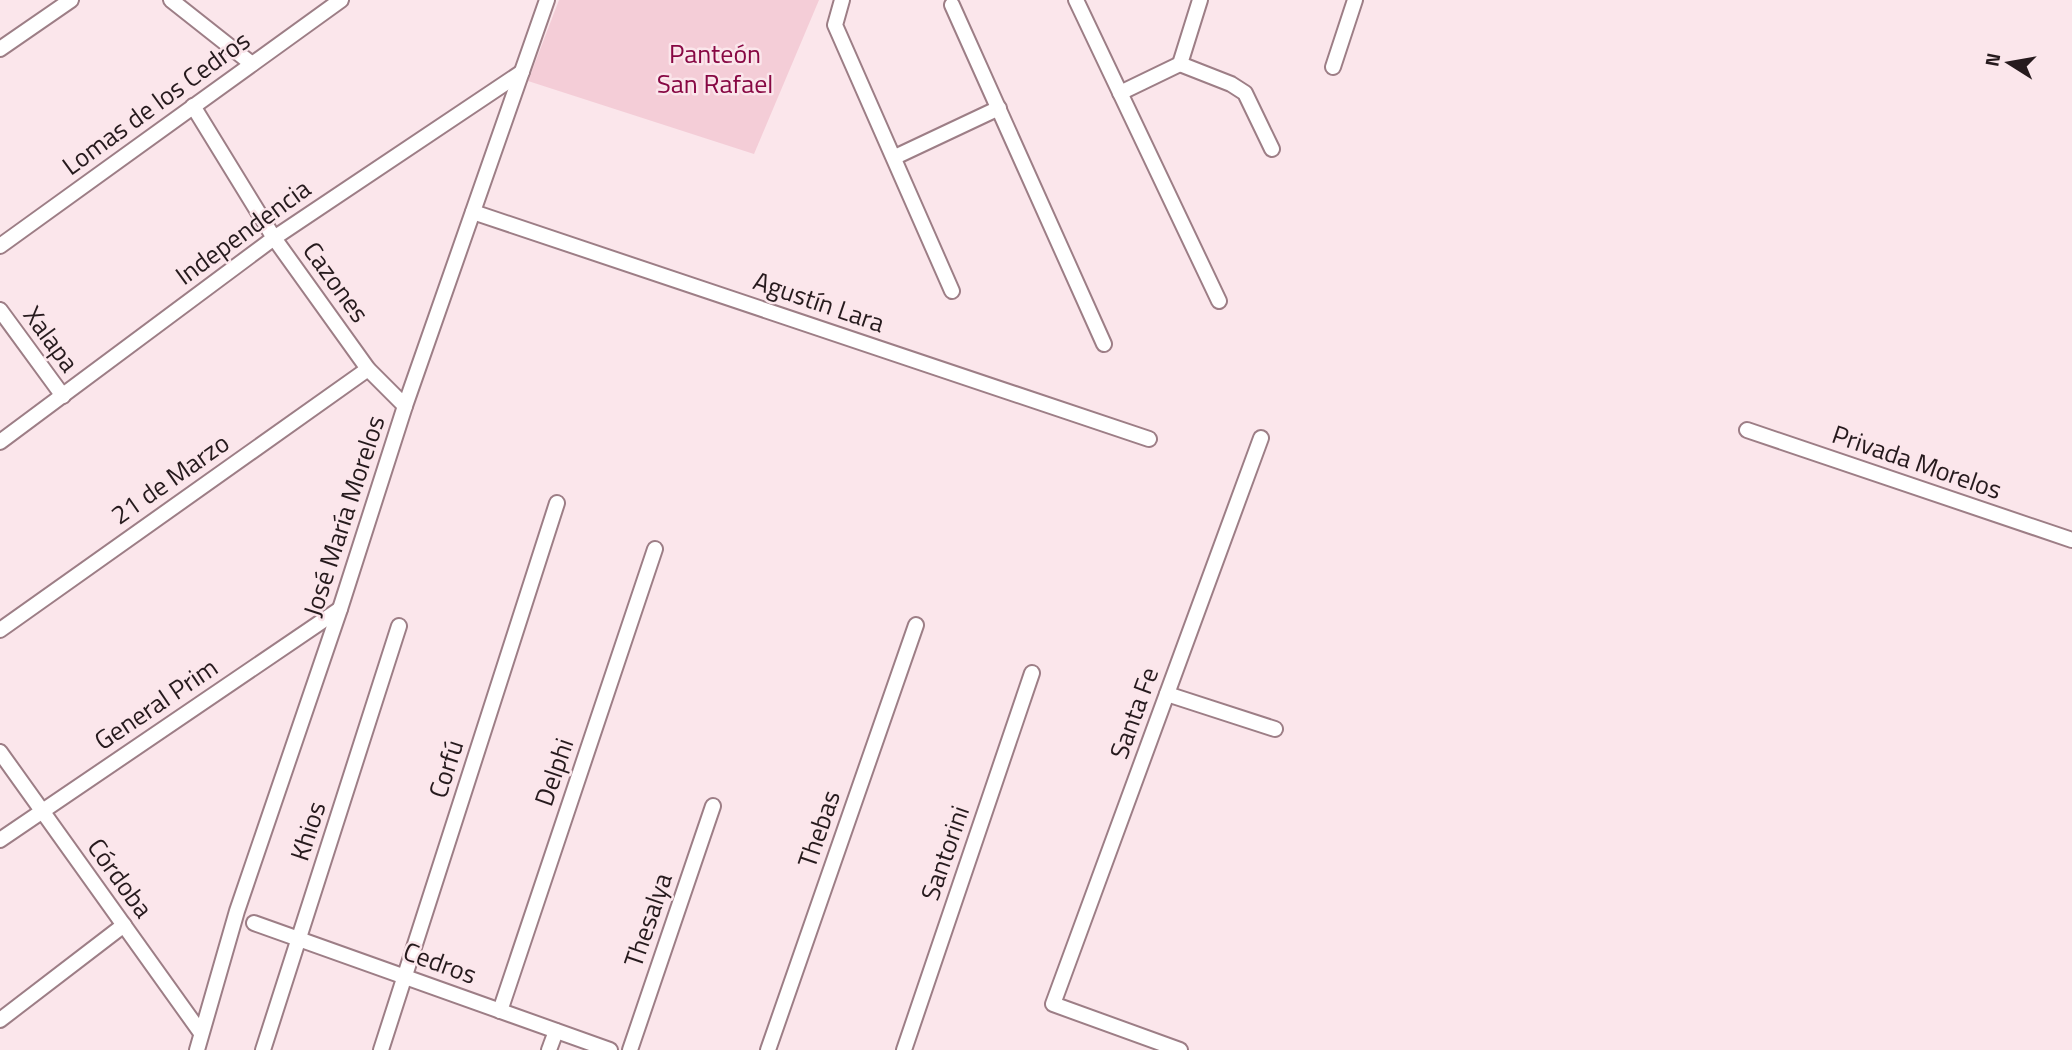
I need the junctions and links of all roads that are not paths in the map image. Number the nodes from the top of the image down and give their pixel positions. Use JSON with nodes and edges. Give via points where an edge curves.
{"nodes":[{"id":1,"x":71,"y":0,"type":"edge"},
{"id":2,"x":171,"y":0,"type":"edge"},
{"id":3,"x":341,"y":0,"type":"edge"},
{"id":4,"x":547,"y":0,"type":"edge"},
{"id":5,"x":842,"y":0,"type":"edge"},
{"id":6,"x":1076,"y":0,"type":"edge"},
{"id":7,"x":1200,"y":0,"type":"edge"},
{"id":8,"x":1355,"y":0,"type":"edge"},
{"id":9,"x":952,"y":5,"type":"dead end"},
{"id":10,"x":0,"y":49,"type":"edge"},
{"id":11,"x":252,"y":64,"type":"junction"},
{"id":12,"x":1180,"y":64,"type":"junction"},
{"id":13,"x":1333,"y":67,"type":"dead end"},
{"id":14,"x":522,"y":72,"type":"junction"},
{"id":15,"x":1120,"y":93,"type":"junction"},
{"id":16,"x":193,"y":106,"type":"junction"},
{"id":17,"x":999,"y":108,"type":"junction"},
{"id":18,"x":1272,"y":149,"type":"dead end"},
{"id":19,"x":895,"y":157,"type":"junction"},
{"id":20,"x":473,"y":212,"type":"junction"},
{"id":21,"x":274,"y":238,"type":"junction"},
{"id":22,"x":0,"y":246,"type":"edge"},
{"id":23,"x":952,"y":291,"type":"dead end"},
{"id":24,"x":1219,"y":301,"type":"dead end"},
{"id":25,"x":0,"y":310,"type":"edge"},
{"id":26,"x":1104,"y":344,"type":"dead end"},
{"id":27,"x":368,"y":369,"type":"junction"},
{"id":28,"x":63,"y":396,"type":"junction"},
{"id":29,"x":405,"y":406,"type":"junction"},
{"id":30,"x":1747,"y":430,"type":"dead end"},
{"id":31,"x":1261,"y":438,"type":"dead end"},
{"id":32,"x":1149,"y":439,"type":"dead end"},
{"id":33,"x":0,"y":442,"type":"edge"},
{"id":34,"x":557,"y":503,"type":"dead end"},
{"id":35,"x":2072,"y":540,"type":"edge"},
{"id":36,"x":655,"y":549,"type":"dead end"},
{"id":37,"x":340,"y":609,"type":"junction"},
{"id":38,"x":916,"y":625,"type":"dead end"},
{"id":39,"x":399,"y":626,"type":"dead end"},
{"id":40,"x":0,"y":630,"type":"edge"},
{"id":41,"x":1032,"y":673,"type":"dead end"},
{"id":42,"x":1167,"y":694,"type":"junction"},
{"id":43,"x":1275,"y":729,"type":"dead end"},
{"id":44,"x":0,"y":752,"type":"edge"},
{"id":45,"x":713,"y":806,"type":"dead end"},
{"id":46,"x":42,"y":811,"type":"junction"},
{"id":47,"x":0,"y":840,"type":"edge"},
{"id":48,"x":254,"y":923,"type":"dead end"},
{"id":49,"x":124,"y":925,"type":"junction"},
{"id":50,"x":299,"y":939,"type":"junction"},
{"id":51,"x":404,"y":977,"type":"junction"},
{"id":52,"x":500,"y":1011,"type":"junction"},
{"id":53,"x":0,"y":1020,"type":"edge"},
{"id":54,"x":556,"y":1031,"type":"junction"},
{"id":55,"x":201,"y":1033,"type":"junction"},
{"id":56,"x":197,"y":1050,"type":"edge"},
{"id":57,"x":262,"y":1050,"type":"edge"},
{"id":58,"x":381,"y":1050,"type":"edge"},
{"id":59,"x":549,"y":1050,"type":"edge"},
{"id":60,"x":610,"y":1050,"type":"edge"},
{"id":61,"x":631,"y":1050,"type":"edge"},
{"id":62,"x":768,"y":1050,"type":"edge"},
{"id":63,"x":904,"y":1050,"type":"edge"},
{"id":64,"x":1180,"y":1050,"type":"edge"}],
"edges":[{"from":1,"to":10,"type":"street"},
{"from":2,"to":11,"type":"street"},
{"from":3,"to":11,"type":"street","name":"Lomas de los Cedros"},
{"from":4,"to":14,"type":"street","name":"José María Morelos"},
{"from":5,"to":19,"type":"street","via":[[835,25]]},
{"from":6,"to":15,"type":"street"},
{"from":7,"to":12,"type":"street"},
{"from":8,"to":13,"type":"street"},
{"from":9,"to":17,"type":"street"},
{"from":11,"to":16,"type":"street","name":"Lomas de los Cedros"},
{"from":12,"to":15,"type":"street"},
{"from":12,"to":18,"type":"street","via":[[1245,93]]},
{"from":14,"to":20,"type":"street","name":"José María Morelos"},
{"from":14,"to":21,"type":"street","name":"Independencia"},
{"from":15,"to":24,"type":"street"},
{"from":16,"to":21,"type":"street","name":"Cazones"},
{"from":16,"to":22,"type":"street","name":"Lomas de los Cedros"},
{"from":17,"to":19,"type":"street"},
{"from":17,"to":26,"type":"street"},
{"from":19,"to":23,"type":"street"},
{"from":20,"to":29,"type":"street","name":"José María Morelos"},
{"from":20,"to":32,"type":"street","name":"Agustín Lara"},
{"from":21,"to":27,"type":"street","name":"Cazones"},
{"from":21,"to":28,"type":"street","name":"Independencia"},
{"from":25,"to":28,"type":"street","name":"Xalapa"},
{"from":27,"to":29,"type":"street","name":"Cazones"},
{"from":27,"to":40,"type":"street","name":"21 de Marzo"},
{"from":28,"to":33,"type":"street","name":"Independencia"},
{"from":29,"to":37,"type":"street","name":"José María Morelos"},
{"from":30,"to":35,"type":"street","name":"Privada Morelos"},
{"from":31,"to":42,"type":"street","name":"Santa Fe"},
{"from":34,"to":51,"type":"street","name":"Corfú"},
{"from":36,"to":52,"type":"street","name":"Delphi"},
{"from":37,"to":46,"type":"street","name":"General Prim"},
{"from":37,"to":55,"type":"street","name":"José María Morelos","via":[[237,911]]},
{"from":38,"to":62,"type":"street","name":"Thebas"},
{"from":39,"to":50,"type":"street","name":"Khios"},
{"from":41,"to":63,"type":"street","name":"Santorini"},
{"from":42,"to":43,"type":"street"},
{"from":42,"to":64,"type":"street","name":"Santa Fe","via":[[1053,1004]]},
{"from":44,"to":46,"type":"street","name":"Córdoba"},
{"from":45,"to":61,"type":"street","name":"Thesalya"},
{"from":46,"to":47,"type":"street","name":"General Prim"},
{"from":46,"to":49,"type":"street","name":"Córdoba"},
{"from":48,"to":50,"type":"street","name":"Cedros"},
{"from":49,"to":53,"type":"street"},
{"from":49,"to":55,"type":"street","name":"Córdoba"},
{"from":50,"to":51,"type":"street","name":"Cedros"},
{"from":50,"to":57,"type":"street","name":"Khios"},
{"from":51,"to":52,"type":"street","name":"Cedros"},
{"from":51,"to":58,"type":"street","name":"Corfú"},
{"from":52,"to":54,"type":"street","name":"Cedros"},
{"from":54,"to":59,"type":"street"},
{"from":54,"to":60,"type":"street","name":"Cedros"},
{"from":55,"to":56,"type":"street","name":"José María Morelos"}]}
